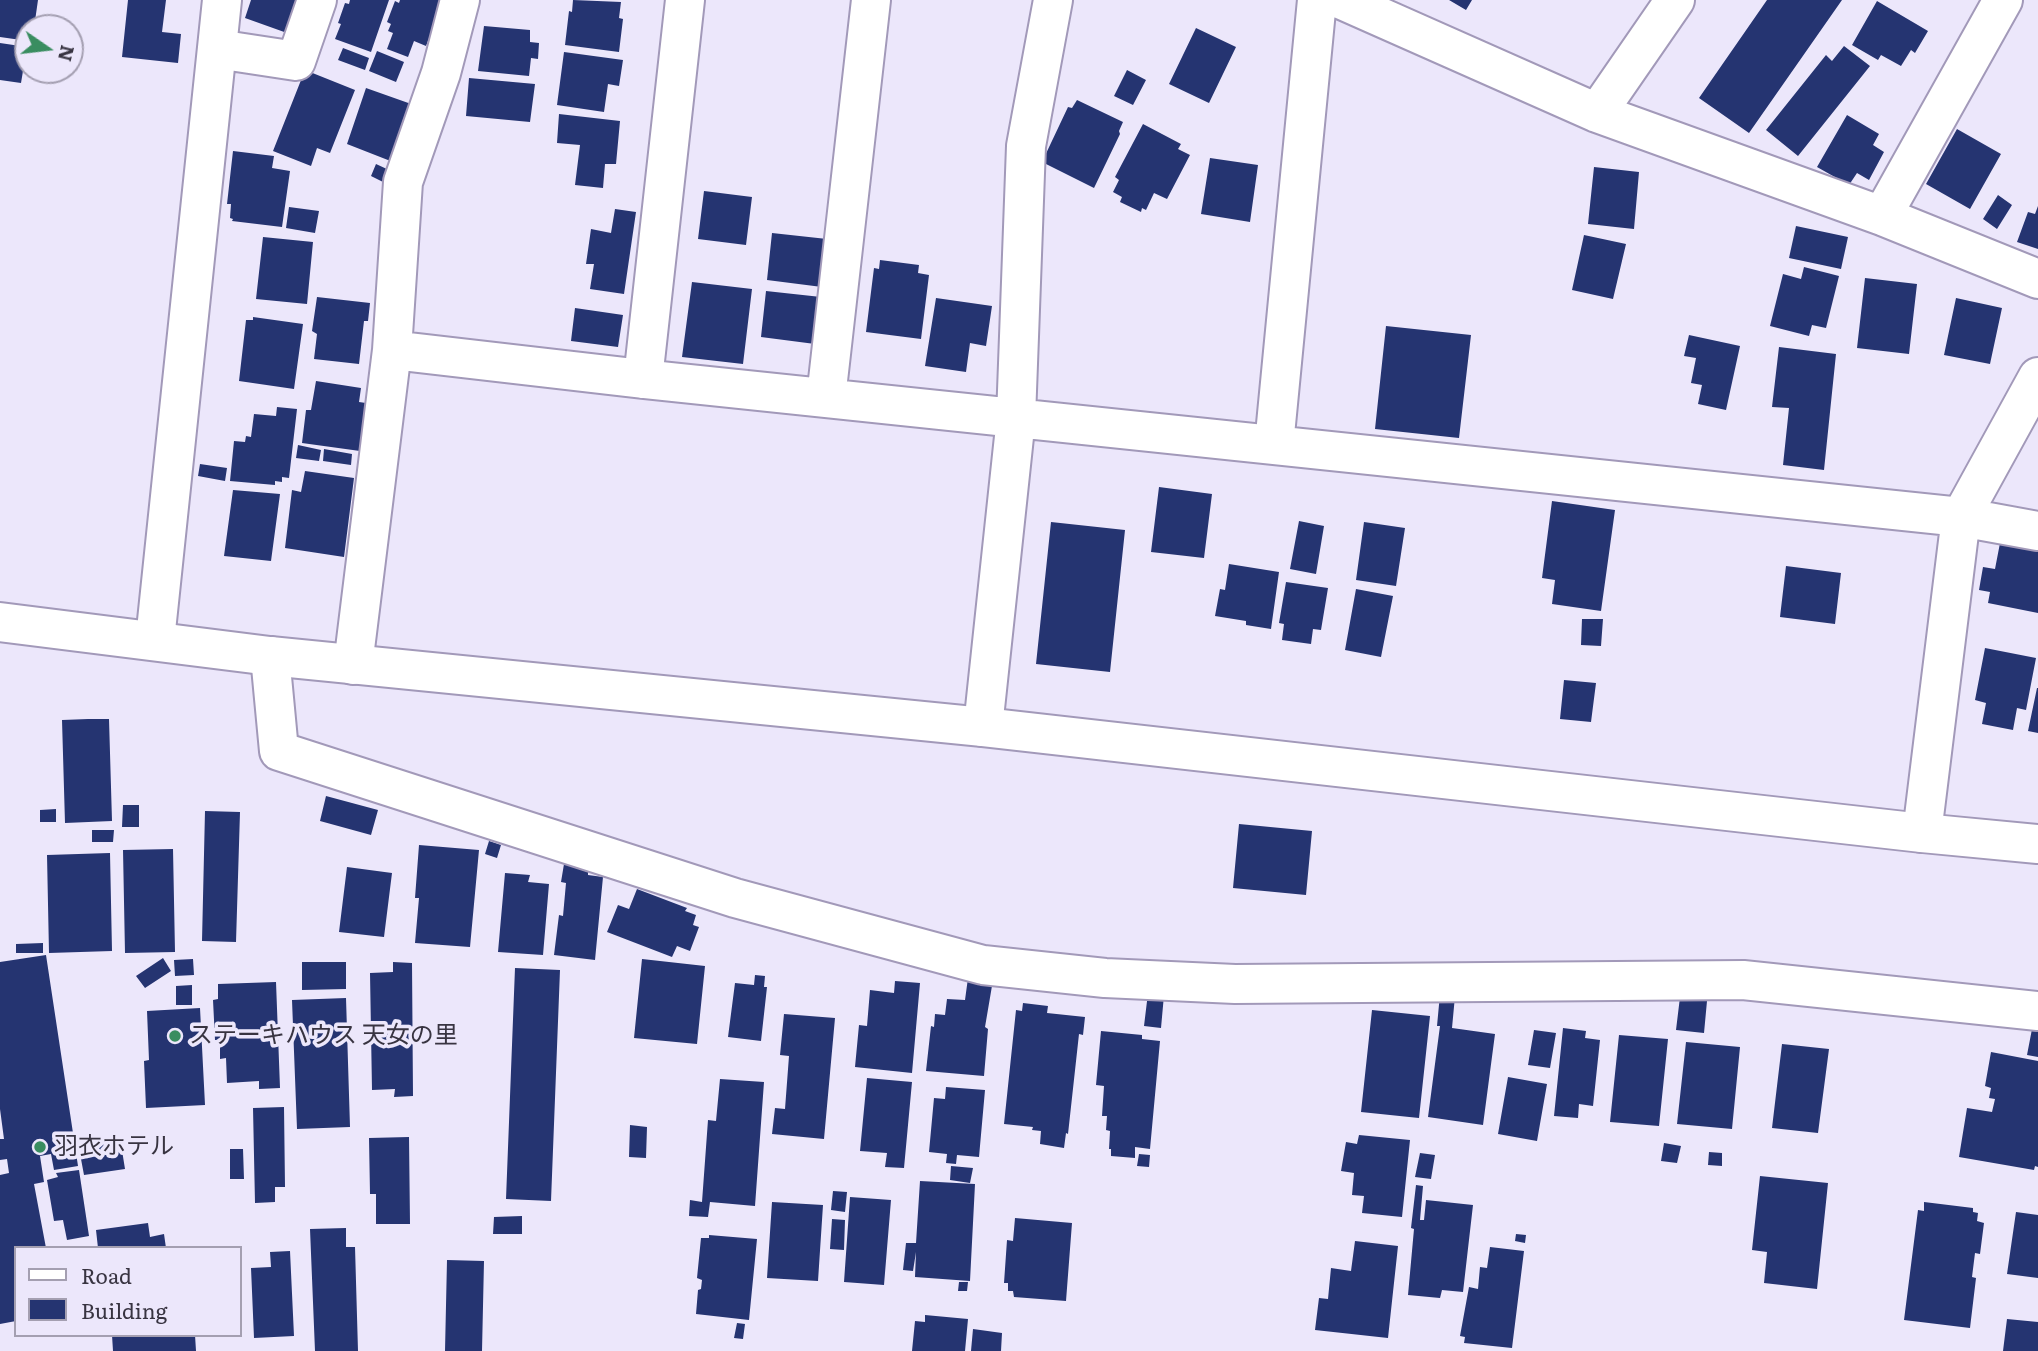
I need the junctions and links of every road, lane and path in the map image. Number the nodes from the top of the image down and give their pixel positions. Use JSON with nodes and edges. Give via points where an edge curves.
{"nodes":[{"id":1,"x":222,"y":0,"type":"edge"},
{"id":2,"x":317,"y":0,"type":"edge"},
{"id":3,"x":460,"y":0,"type":"edge"},
{"id":4,"x":685,"y":0,"type":"edge"},
{"id":5,"x":871,"y":0,"type":"edge"},
{"id":6,"x":1053,"y":0,"type":"edge"},
{"id":7,"x":1318,"y":0,"type":"edge"},
{"id":8,"x":1342,"y":0,"type":"edge"},
{"id":9,"x":1675,"y":0,"type":"edge"},
{"id":10,"x":2003,"y":0,"type":"edge"},
{"id":11,"x":217,"y":50,"type":"junction"},
{"id":12,"x":1597,"y":113,"type":"junction"},
{"id":13,"x":1882,"y":216,"type":"junction"},
{"id":14,"x":2038,"y":279,"type":"edge"},
{"id":15,"x":391,"y":350,"type":"junction"},
{"id":16,"x":2038,"y":377,"type":"edge"},
{"id":17,"x":643,"y":379,"type":"junction"},
{"id":18,"x":826,"y":398,"type":"junction"},
{"id":19,"x":1016,"y":418,"type":"junction"},
{"id":20,"x":1274,"y":444,"type":"junction"},
{"id":21,"x":1961,"y":517,"type":"junction"},
{"id":22,"x":2038,"y":531,"type":"edge"},
{"id":23,"x":0,"y":622,"type":"edge"},
{"id":24,"x":155,"y":640,"type":"junction"},
{"id":25,"x":270,"y":656,"type":"junction"},
{"id":26,"x":353,"y":665,"type":"junction"},
{"id":27,"x":983,"y":727,"type":"junction"},
{"id":28,"x":1922,"y":833,"type":"junction"},
{"id":29,"x":2038,"y":844,"type":"edge"},
{"id":30,"x":2038,"y":1012,"type":"edge"}],
"edges":[{"from":1,"to":11,"type":"street"},
{"from":2,"to":11,"type":"street","via":[[296,61]]},
{"from":3,"to":15,"type":"street","via":[[441,73],[403,183]]},
{"from":4,"to":17,"type":"street"},
{"from":5,"to":18,"type":"street"},
{"from":6,"to":19,"type":"street","via":[[1027,146]]},
{"from":7,"to":20,"type":"street"},
{"from":8,"to":12,"type":"street"},
{"from":9,"to":12,"type":"street"},
{"from":10,"to":13,"type":"street"},
{"from":11,"to":24,"type":"street"},
{"from":12,"to":13,"type":"street"},
{"from":13,"to":14,"type":"street"},
{"from":15,"to":17,"type":"street"},
{"from":15,"to":26,"type":"street"},
{"from":16,"to":21,"type":"street"},
{"from":17,"to":18,"type":"street"},
{"from":18,"to":19,"type":"street"},
{"from":19,"to":20,"type":"street"},
{"from":19,"to":27,"type":"street"},
{"from":20,"to":21,"type":"street"},
{"from":21,"to":22,"type":"street"},
{"from":21,"to":28,"type":"street"},
{"from":23,"to":24,"type":"street"},
{"from":24,"to":25,"type":"street"},
{"from":25,"to":26,"type":"street"},
{"from":25,"to":30,"type":"street","via":[[279,751],[735,898],[983,965],[1105,978],[1235,984],[1743,980]]},
{"from":26,"to":27,"type":"street"},
{"from":27,"to":28,"type":"street"},
{"from":28,"to":29,"type":"street"}]}
